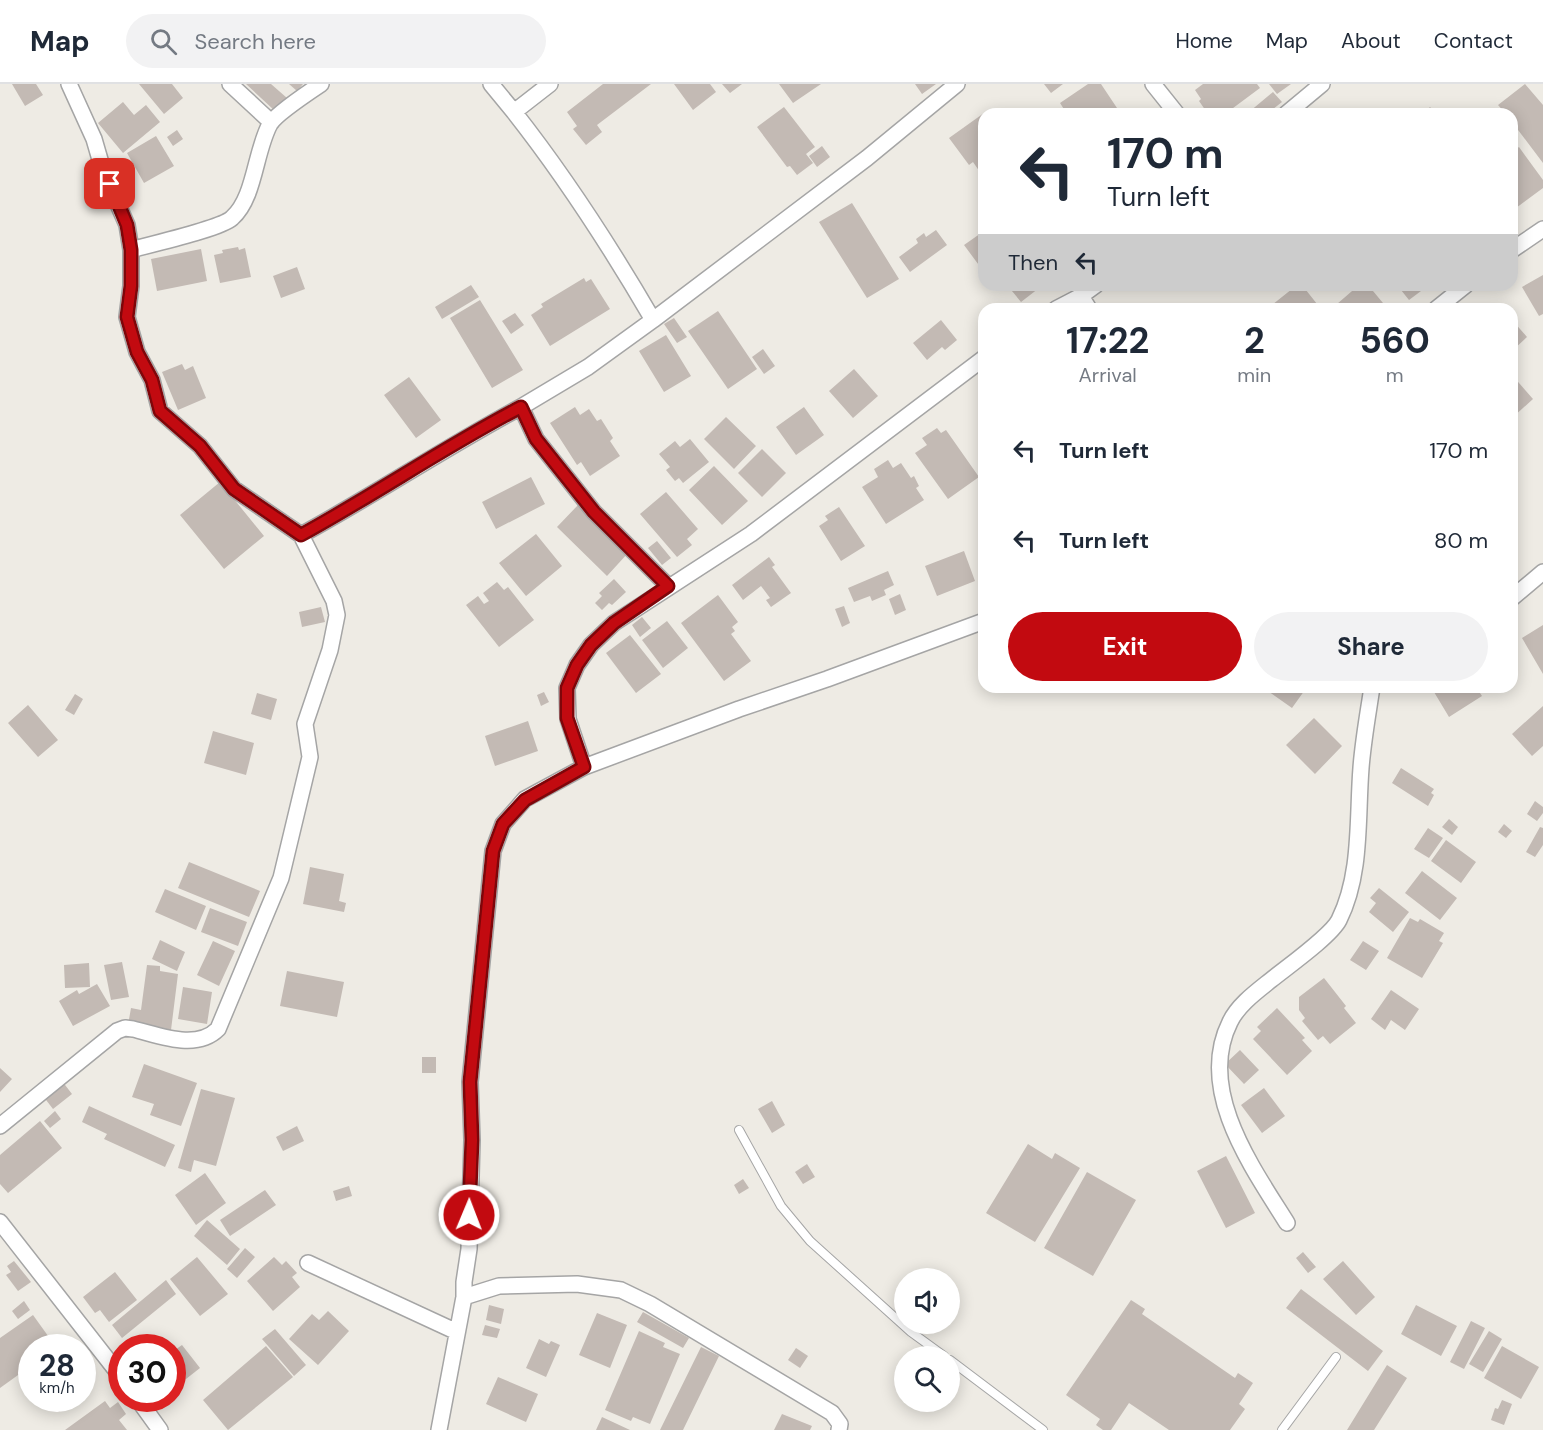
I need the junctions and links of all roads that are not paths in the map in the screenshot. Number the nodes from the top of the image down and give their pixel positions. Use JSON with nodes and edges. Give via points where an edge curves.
{"nodes":[{"id":1,"x":69,"y":84,"type":"edge"},
{"id":2,"x":230,"y":84,"type":"edge"},
{"id":3,"x":321,"y":84,"type":"edge"},
{"id":4,"x":490,"y":84,"type":"edge"},
{"id":5,"x":549,"y":84,"type":"edge"},
{"id":6,"x":957,"y":84,"type":"edge"},
{"id":7,"x":1153,"y":84,"type":"edge"},
{"id":8,"x":1322,"y":84,"type":"edge"},
{"id":9,"x":1172,"y":108,"type":"edge"},
{"id":10,"x":1293,"y":108,"type":"edge"},
{"id":11,"x":514,"y":112,"type":"junction"},
{"id":12,"x":271,"y":122,"type":"junction"},
{"id":13,"x":1543,"y":229,"type":"edge"},
{"id":14,"x":1518,"y":246,"type":"edge"},
{"id":15,"x":131,"y":250,"type":"junction"},
{"id":16,"x":1458,"y":291,"type":"edge"},
{"id":17,"x":1444,"y":303,"type":"edge"},
{"id":18,"x":653,"y":320,"type":"junction"},
{"id":19,"x":978,"y":363,"type":"edge"},
{"id":20,"x":521,"y":407,"type":"junction"},
{"id":21,"x":301,"y":535,"type":"junction"},
{"id":22,"x":1543,"y":573,"type":"edge"},
{"id":23,"x":668,"y":586,"type":"junction"},
{"id":24,"x":1518,"y":593,"type":"edge"},
{"id":25,"x":978,"y":623,"type":"edge"},
{"id":26,"x":1370,"y":693,"type":"edge"},
{"id":27,"x":584,"y":767,"type":"junction"},
{"id":28,"x":0,"y":1126,"type":"edge"},
{"id":29,"x":739,"y":1130,"type":"dead end"},
{"id":30,"x":0,"y":1222,"type":"edge"},
{"id":31,"x":1287,"y":1223,"type":"dead end"},
{"id":32,"x":308,"y":1263,"type":"dead end"},
{"id":33,"x":464,"y":1297,"type":"junction"},
{"id":34,"x":457,"y":1332,"type":"junction"},
{"id":35,"x":930,"y":1346,"type":"edge"},
{"id":36,"x":1336,"y":1357,"type":"dead end"},
{"id":37,"x":108,"y":1360,"type":"edge"},
{"id":38,"x":960,"y":1368,"type":"edge"},
{"id":39,"x":147,"y":1412,"type":"edge"},
{"id":40,"x":160,"y":1430,"type":"edge"},
{"id":41,"x":439,"y":1430,"type":"edge"},
{"id":42,"x":839,"y":1430,"type":"edge"},
{"id":43,"x":1043,"y":1430,"type":"edge"},
{"id":44,"x":1282,"y":1430,"type":"edge"}],
"edges":[{"from":1,"to":15,"type":"street","via":[[127,225]]},
{"from":2,"to":12,"type":"street"},
{"from":3,"to":12,"type":"street"},
{"from":4,"to":11,"type":"street"},
{"from":5,"to":11,"type":"street"},
{"from":6,"to":18,"type":"street","via":[[867,158]]},
{"from":7,"to":9,"type":"street"},
{"from":8,"to":10,"type":"street"},
{"from":11,"to":18,"type":"street","via":[[589,215]]},
{"from":12,"to":15,"type":"street","via":[[245,200],[232,219]]},
{"from":13,"to":14,"type":"street"},
{"from":15,"to":21,"type":"street","via":[[127,317],[160,411],[200,446],[234,489]]},
{"from":16,"to":17,"type":"street"},
{"from":18,"to":20,"type":"street","via":[[588,367]]},
{"from":19,"to":23,"type":"street","via":[[750,534]]},
{"from":20,"to":21,"type":"street"},
{"from":20,"to":23,"type":"street","via":[[536,439],[594,512]]},
{"from":21,"to":28,"type":"street","via":[[337,615],[330,650],[305,724],[310,757],[281,878],[218,1029],[205,1039],[191,1041],[133,1029],[117,1031]]},
{"from":22,"to":24,"type":"street"},
{"from":23,"to":27,"type":"street","via":[[614,623],[577,665],[567,688],[567,718]]},
{"from":25,"to":27,"type":"street"},
{"from":26,"to":31,"type":"street","via":[[1361,762],[1356,858],[1349,895],[1338,923],[1241,1007],[1230,1020],[1220,1054],[1222,1096],[1229,1121]]},
{"from":27,"to":33,"type":"street","via":[[525,800],[503,824],[493,851],[470,1082],[469,1249]]},
{"from":29,"to":35,"type":"lane","via":[[781,1206],[810,1241]]},
{"from":30,"to":37,"type":"street"},
{"from":32,"to":34,"type":"street"},
{"from":33,"to":34,"type":"street"},
{"from":33,"to":42,"type":"street","via":[[499,1286],[577,1284],[621,1290],[832,1413],[840,1424]]},
{"from":34,"to":41,"type":"street"},
{"from":36,"to":44,"type":"lane"},
{"from":38,"to":43,"type":"lane"},
{"from":39,"to":40,"type":"street"}]}
